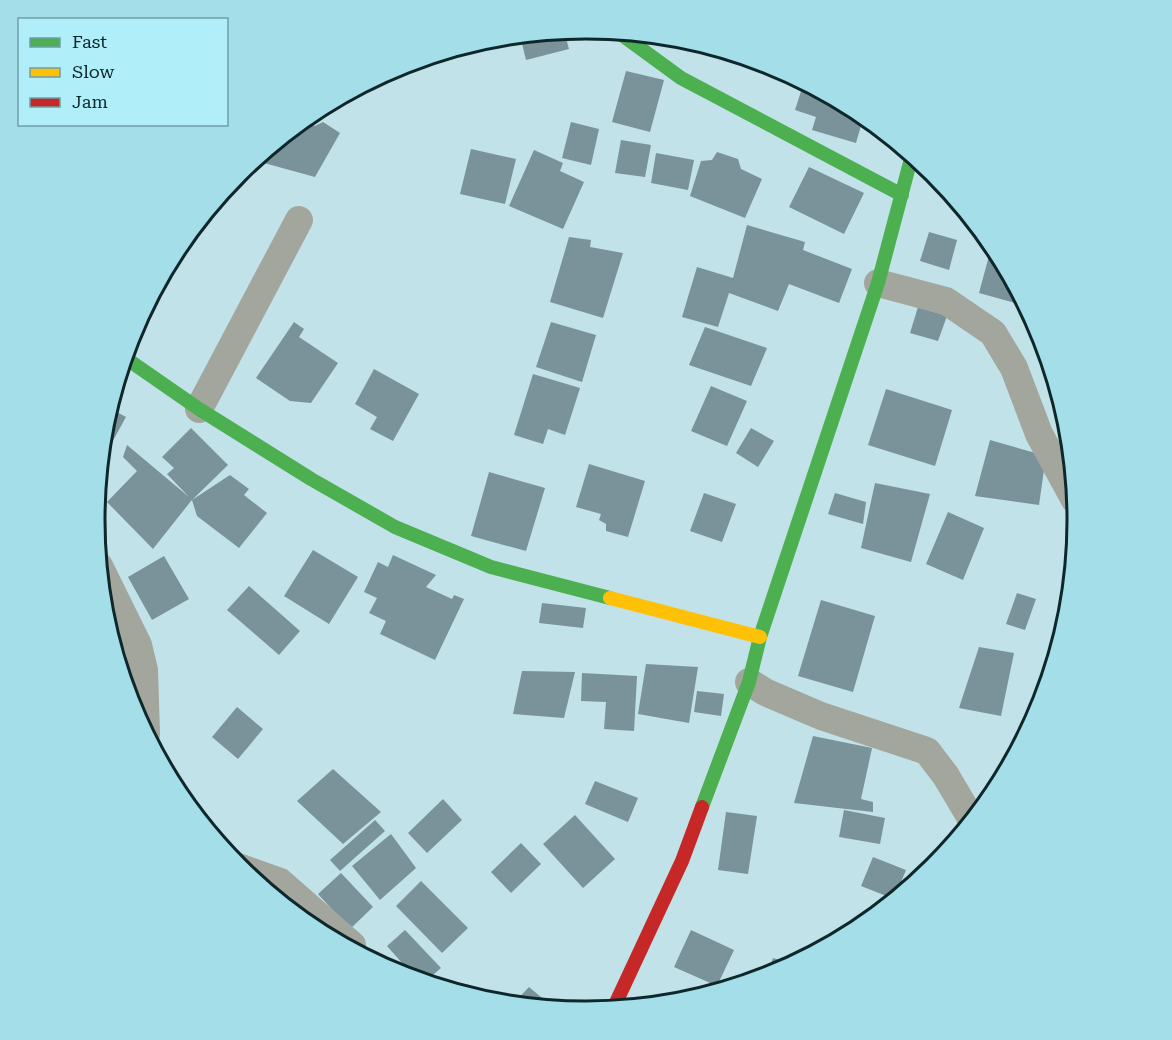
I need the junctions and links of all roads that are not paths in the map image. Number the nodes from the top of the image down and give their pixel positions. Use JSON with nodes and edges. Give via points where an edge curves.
{"nodes":[{"id":1,"x":631,"y":41,"type":"edge"},
{"id":2,"x":910,"y":164,"type":"edge"},
{"id":3,"x":902,"y":195,"type":"junction"},
{"id":4,"x":299,"y":220,"type":"dead end"},
{"id":5,"x":878,"y":283,"type":"junction"},
{"id":6,"x":132,"y":363,"type":"edge"},
{"id":7,"x":199,"y":410,"type":"junction"},
{"id":8,"x":1065,"y":481,"type":"edge"},
{"id":9,"x":110,"y":588,"type":"edge"},
{"id":10,"x":760,"y":637,"type":"junction"},
{"id":11,"x":748,"y":682,"type":"junction"},
{"id":12,"x":145,"y":711,"type":"edge"},
{"id":13,"x":968,"y":813,"type":"edge"},
{"id":14,"x":262,"y":876,"type":"edge"},
{"id":15,"x":337,"y":931,"type":"edge"},
{"id":16,"x":617,"y":1000,"type":"edge"}],
"edges":[{"from":1,"to":3,"type":"street","via":[[681,78]]},
{"from":2,"to":3,"type":"street"},
{"from":3,"to":5,"type":"street"},
{"from":4,"to":7,"type":"street"},
{"from":5,"to":8,"type":"street","via":[[946,301],[993,333],[1014,368],[1039,434]]},
{"from":5,"to":10,"type":"street"},
{"from":6,"to":7,"type":"street"},
{"from":7,"to":10,"type":"street","via":[[395,527],[491,567]]},
{"from":9,"to":12,"type":"street","via":[[138,645],[144,670]]},
{"from":10,"to":11,"type":"street"},
{"from":11,"to":13,"type":"street","via":[[821,716],[927,751]]},
{"from":11,"to":16,"type":"street","via":[[682,861]]},
{"from":14,"to":15,"type":"street","via":[[280,882]]}]}
